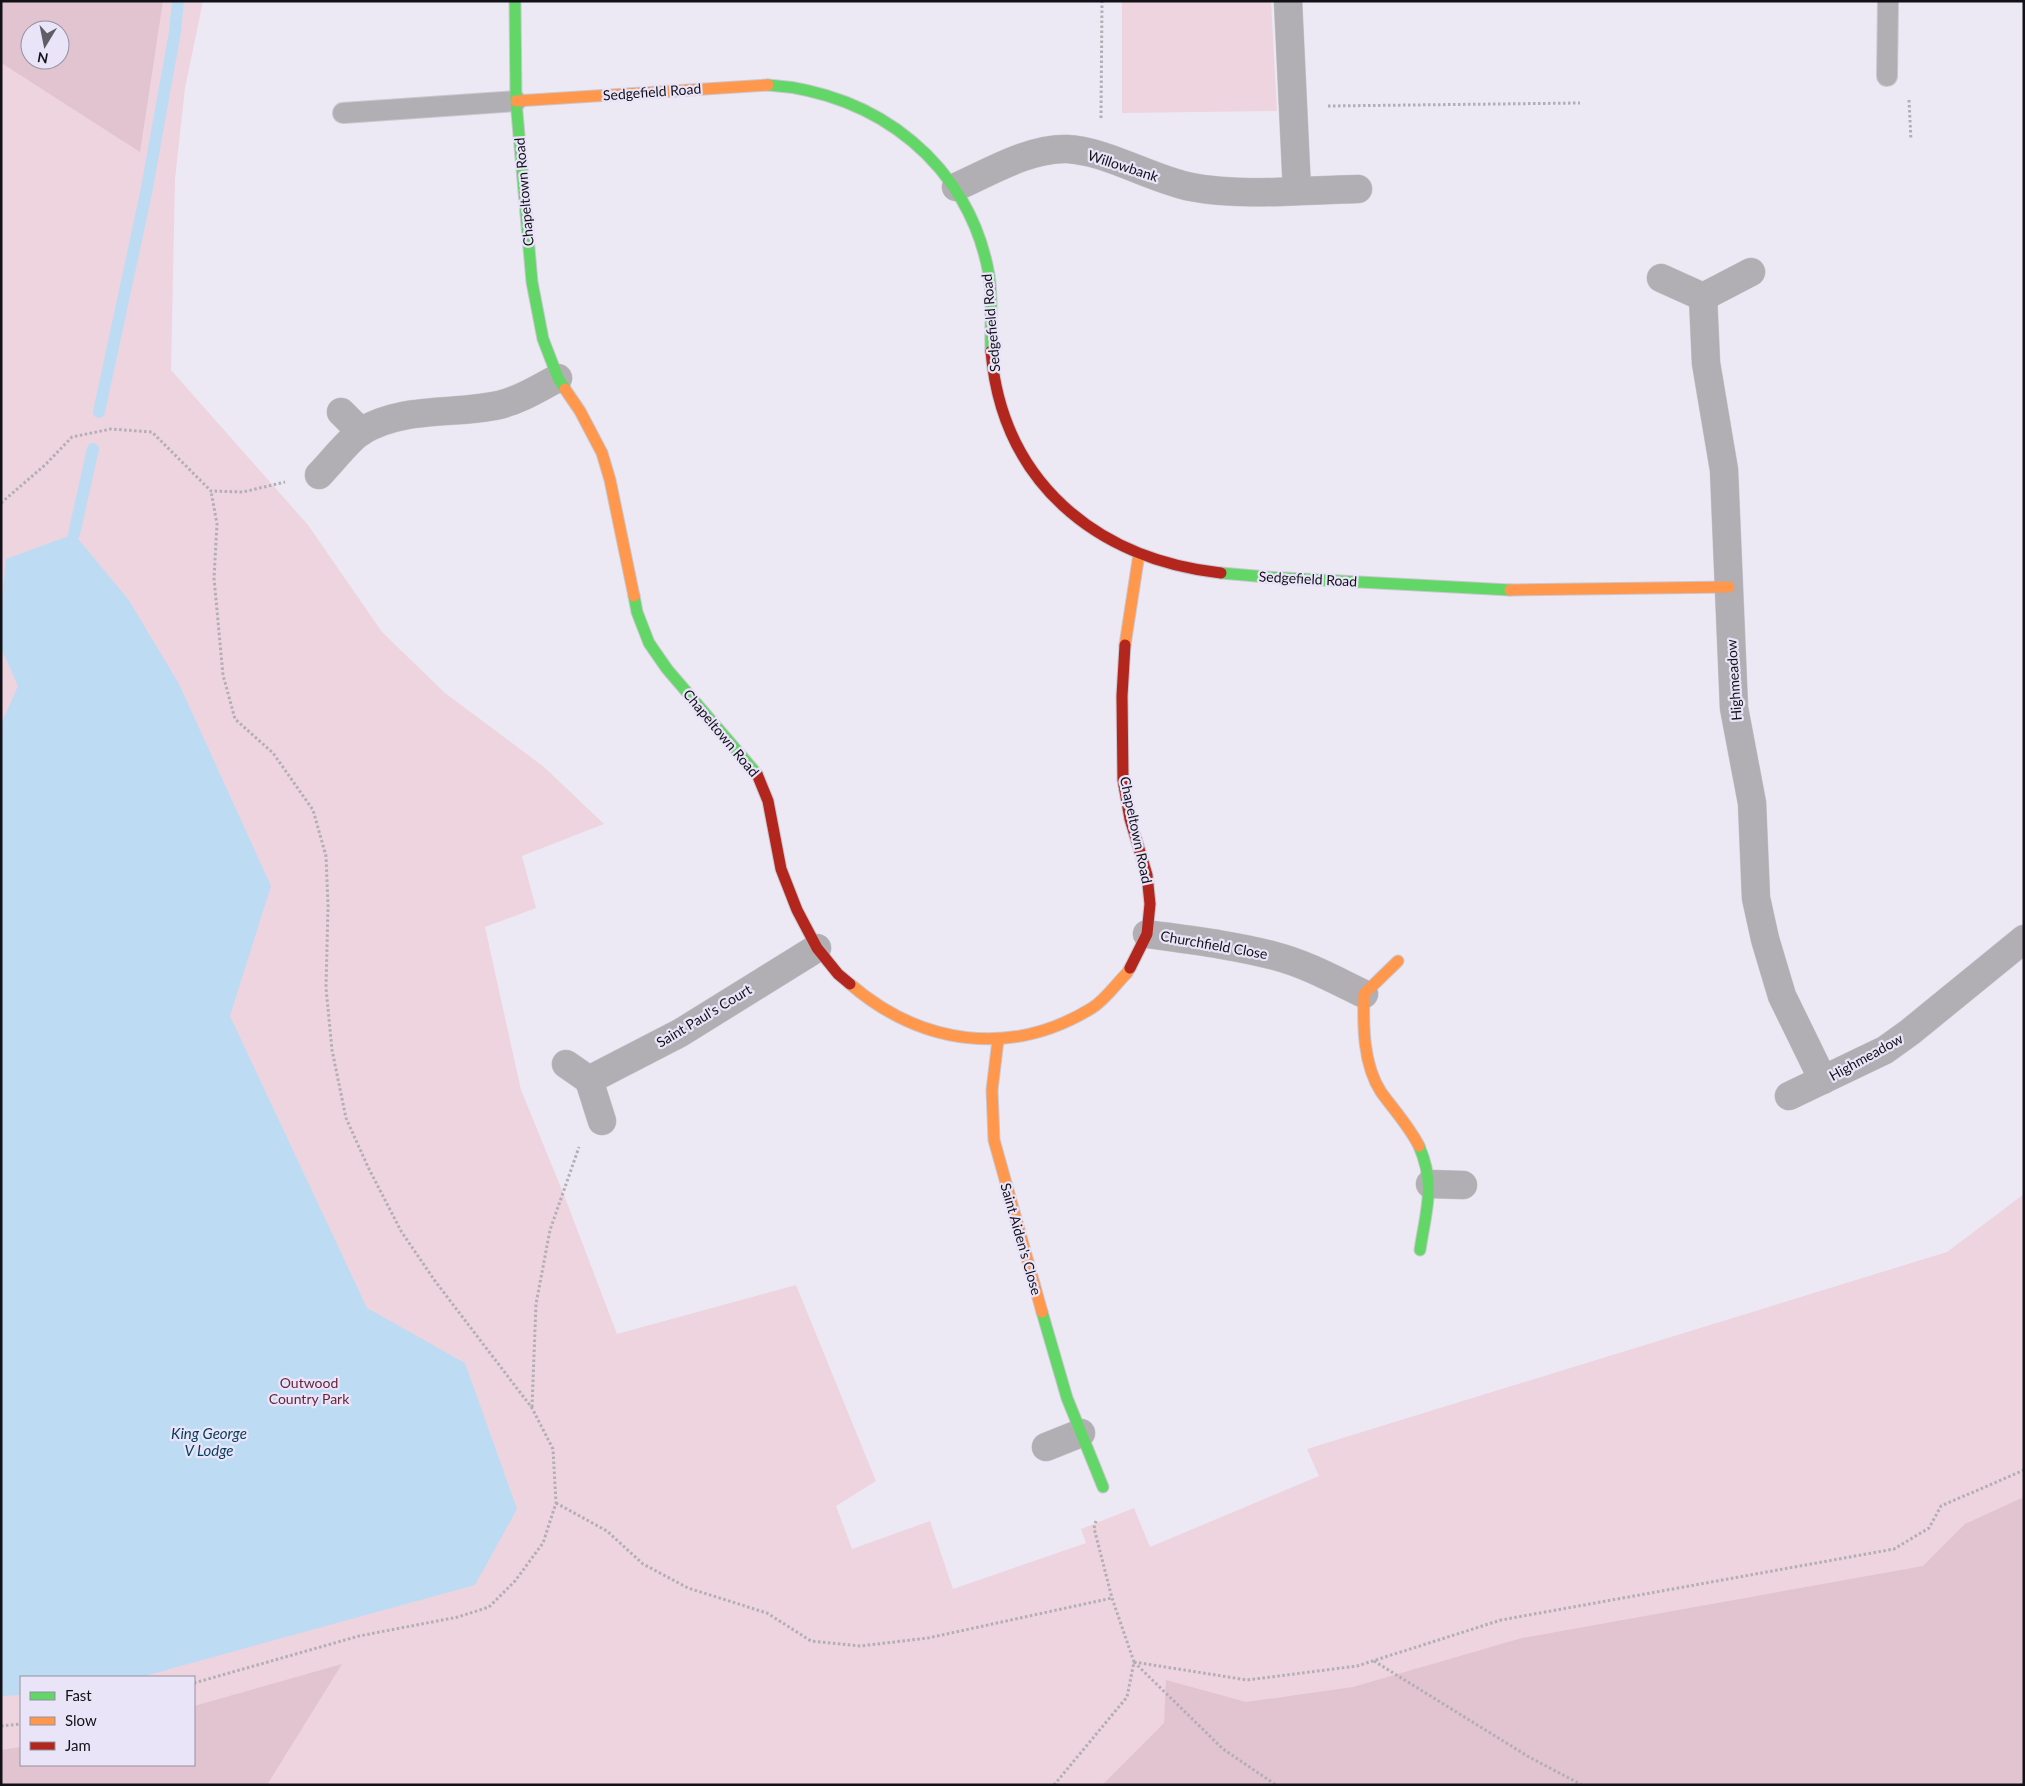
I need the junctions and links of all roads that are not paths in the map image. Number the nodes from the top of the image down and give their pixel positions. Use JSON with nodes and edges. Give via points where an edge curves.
{"nodes":[{"id":1,"x":515,"y":1,"type":"edge"},
{"id":2,"x":1288,"y":1,"type":"edge"},
{"id":3,"x":1888,"y":1,"type":"edge"},
{"id":4,"x":1887,"y":76,"type":"dead end"},
{"id":5,"x":516,"y":101,"type":"junction"},
{"id":6,"x":343,"y":113,"type":"dead end"},
{"id":7,"x":956,"y":187,"type":"junction"},
{"id":8,"x":1358,"y":189,"type":"dead end"},
{"id":9,"x":1297,"y":191,"type":"junction"},
{"id":10,"x":1751,"y":272,"type":"dead end"},
{"id":11,"x":1661,"y":278,"type":"dead end"},
{"id":12,"x":1703,"y":297,"type":"junction"},
{"id":13,"x":558,"y":378,"type":"junction"},
{"id":14,"x":341,"y":412,"type":"dead end"},
{"id":15,"x":361,"y":432,"type":"junction"},
{"id":16,"x":319,"y":475,"type":"road end"},
{"id":17,"x":1138,"y":554,"type":"junction"},
{"id":18,"x":1729,"y":587,"type":"junction"},
{"id":19,"x":1147,"y":934,"type":"junction"},
{"id":20,"x":2024,"y":939,"type":"edge"},
{"id":21,"x":817,"y":948,"type":"junction"},
{"id":22,"x":1398,"y":961,"type":"dead end"},
{"id":23,"x":1364,"y":994,"type":"junction"},
{"id":24,"x":998,"y":1040,"type":"junction"},
{"id":25,"x":566,"y":1064,"type":"dead end"},
{"id":26,"x":589,"y":1080,"type":"junction"},
{"id":27,"x":1823,"y":1080,"type":"junction"},
{"id":28,"x":1789,"y":1096,"type":"dead end"},
{"id":29,"x":602,"y":1121,"type":"road end"},
{"id":30,"x":1430,"y":1184,"type":"junction"},
{"id":31,"x":1463,"y":1185,"type":"dead end"},
{"id":32,"x":1420,"y":1250,"type":"dead end"},
{"id":33,"x":1081,"y":1433,"type":"junction"},
{"id":34,"x":1046,"y":1447,"type":"dead end"},
{"id":35,"x":1103,"y":1487,"type":"road end"}],
"edges":[{"from":1,"to":5,"type":"street","name":"Chapeltown Road"},
{"from":2,"to":9,"type":"street"},
{"from":3,"to":4,"type":"lane"},
{"from":5,"to":6,"type":"lane"},
{"from":5,"to":7,"type":"street","name":"Sedgefield Road","via":[[762,85],[799,88],[869,111],[901,130],[930,154]]},
{"from":5,"to":13,"type":"street","name":"Chapeltown Road","via":[[532,282],[543,339]]},
{"from":7,"to":9,"type":"street","name":"Willowbank","via":[[1018,160],[1043,152],[1067,150],[1095,155],[1189,186],[1222,192]]},
{"from":7,"to":17,"type":"street","name":"Sedgefield Road","via":[[978,235],[989,276],[992,364],[1004,414],[1020,452],[1046,489],[1076,517]]},
{"from":8,"to":9,"type":"street","name":"Willowbank"},
{"from":10,"to":12,"type":"street"},
{"from":11,"to":12,"type":"street"},
{"from":12,"to":18,"type":"street","name":"Highmeadow","via":[[1706,363],[1724,470]]},
{"from":13,"to":15,"type":"street","via":[[504,404],[414,414],[389,419]]},
{"from":13,"to":21,"type":"street","name":"Chapeltown Road","via":[[602,453],[637,612],[650,643],[667,669],[757,773],[768,801],[781,869]]},
{"from":14,"to":15,"type":"street"},
{"from":15,"to":16,"type":"street"},
{"from":17,"to":18,"type":"street","name":"Sedgefield Road","via":[[1224,573],[1284,578],[1519,590]]},
{"from":17,"to":19,"type":"street","name":"Chapeltown Road","via":[[1125,640],[1123,780],[1130,819],[1147,875],[1150,904]]},
{"from":18,"to":27,"type":"street","name":"Highmeadow","via":[[1734,708],[1752,803],[1756,898],[1782,996]]},
{"from":19,"to":23,"type":"street","name":"Churchfield Close","via":[[1278,956]]},
{"from":19,"to":24,"type":"street","name":"Chapeltown Road","via":[[1127,973],[1094,1007],[1056,1028]]},
{"from":20,"to":27,"type":"street","name":"Highmeadow","via":[[1885,1050]]},
{"from":21,"to":24,"type":"street","name":"Chapeltown Road","via":[[838,974],[866,998],[892,1013],[925,1028],[959,1038]]},
{"from":21,"to":26,"type":"street","name":"Saint Paul's Court","via":[[680,1033]]},
{"from":22,"to":23,"type":"street"},
{"from":23,"to":30,"type":"street","via":[[1363,1020],[1368,1059],[1377,1086],[1420,1146]]},
{"from":24,"to":33,"type":"street","name":"Saint Aiden's Close","via":[[992,1090],[994,1140],[1059,1369]]},
{"from":25,"to":26,"type":"street"},
{"from":26,"to":29,"type":"street"},
{"from":27,"to":28,"type":"street","name":"Highmeadow"},
{"from":30,"to":31,"type":"street"},
{"from":30,"to":32,"type":"street"},
{"from":33,"to":34,"type":"street"},
{"from":33,"to":35,"type":"street","name":"Saint Aiden's Close"}]}
